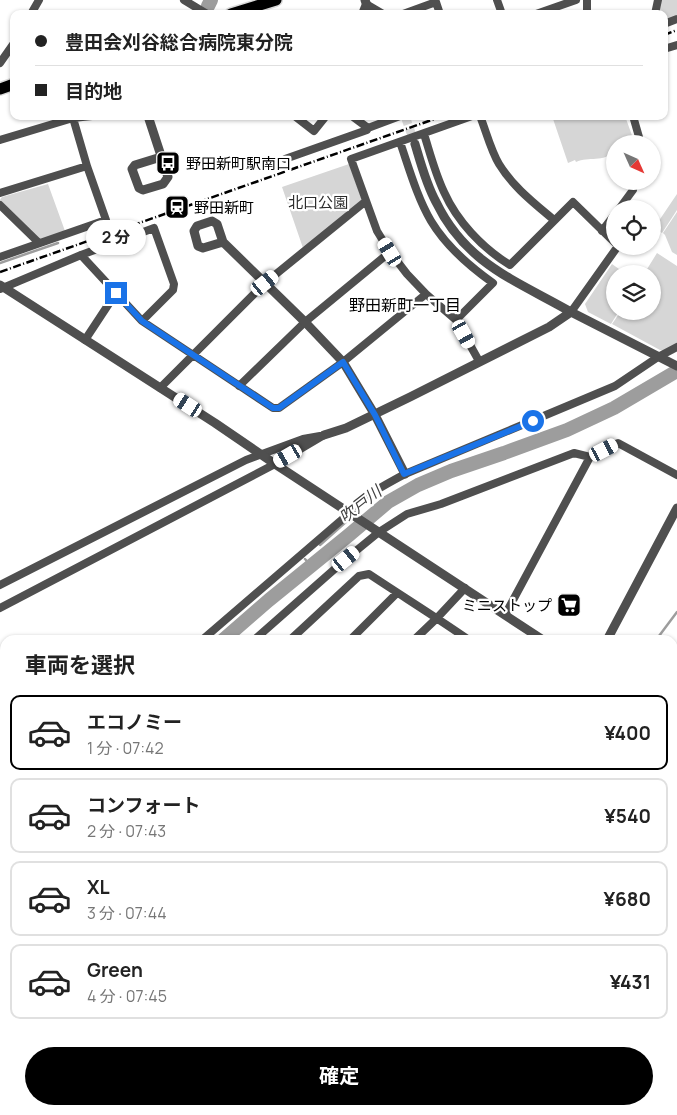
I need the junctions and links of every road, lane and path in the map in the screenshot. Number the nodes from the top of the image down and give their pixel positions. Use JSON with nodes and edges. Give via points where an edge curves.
{"nodes":[{"id":1,"x":184,"y":0,"type":"edge"},
{"id":2,"x":276,"y":0,"type":"edge"},
{"id":3,"x":576,"y":0,"type":"edge"},
{"id":4,"x":366,"y":2,"type":"edge"},
{"id":5,"x":200,"y":10,"type":"edge"},
{"id":6,"x":244,"y":10,"type":"edge"},
{"id":7,"x":377,"y":10,"type":"edge"},
{"id":8,"x":413,"y":10,"type":"edge"},
{"id":9,"x":439,"y":10,"type":"edge"},
{"id":10,"x":547,"y":10,"type":"edge"},
{"id":11,"x":10,"y":49,"type":"edge"},
{"id":12,"x":0,"y":63,"type":"edge"},
{"id":13,"x":66,"y":120,"type":"edge"},
{"id":14,"x":74,"y":120,"type":"edge"},
{"id":15,"x":149,"y":120,"type":"edge"},
{"id":16,"x":300,"y":120,"type":"edge"},
{"id":17,"x":323,"y":120,"type":"edge"},
{"id":18,"x":357,"y":120,"type":"edge"},
{"id":19,"x":388,"y":120,"type":"edge"},
{"id":20,"x":461,"y":120,"type":"edge"},
{"id":21,"x":482,"y":120,"type":"edge"},
{"id":22,"x":634,"y":120,"type":"edge"},
{"id":23,"x":368,"y":128,"type":"junction"},
{"id":24,"x":424,"y":134,"type":"junction"},
{"id":25,"x":638,"y":135,"type":"edge"},
{"id":26,"x":0,"y":140,"type":"edge"},
{"id":27,"x":400,"y":142,"type":"junction"},
{"id":28,"x":415,"y":144,"type":"tunnel mouth"},
{"id":29,"x":161,"y":157,"type":"dead end"},
{"id":30,"x":285,"y":159,"type":"dead end"},
{"id":31,"x":87,"y":166,"type":"junction"},
{"id":32,"x":634,"y":190,"type":"edge"},
{"id":33,"x":0,"y":193,"type":"edge"},
{"id":34,"x":626,"y":200,"type":"edge"},
{"id":35,"x":366,"y":201,"type":"junction"},
{"id":36,"x":0,"y":205,"type":"edge"},
{"id":37,"x":554,"y":220,"type":"junction"},
{"id":38,"x":606,"y":226,"type":"edge"},
{"id":39,"x":602,"y":231,"type":"junction"},
{"id":40,"x":606,"y":235,"type":"edge"},
{"id":41,"x":223,"y":242,"type":"dead end"},
{"id":42,"x":39,"y":243,"type":"junction"},
{"id":43,"x":390,"y":252,"type":"junction"},
{"id":44,"x":81,"y":255,"type":"junction"},
{"id":45,"x":612,"y":255,"type":"edge"},
{"id":46,"x":0,"y":257,"type":"edge"},
{"id":47,"x":265,"y":283,"type":"junction"},
{"id":48,"x":1,"y":287,"type":"edge"},
{"id":49,"x":116,"y":293,"type":"junction"},
{"id":50,"x":426,"y":294,"type":"junction"},
{"id":51,"x":571,"y":312,"type":"junction"},
{"id":52,"x":456,"y":320,"type":"junction"},
{"id":53,"x":142,"y":321,"type":"junction"},
{"id":54,"x":305,"y":322,"type":"junction"},
{"id":55,"x":86,"y":340,"type":"junction"},
{"id":56,"x":677,"y":347,"type":"edge"},
{"id":57,"x":192,"y":356,"type":"junction"},
{"id":58,"x":661,"y":358,"type":"junction"},
{"id":59,"x":343,"y":362,"type":"junction"},
{"id":60,"x":479,"y":362,"type":"junction"},
{"id":61,"x":677,"y":366,"type":"edge"},
{"id":62,"x":239,"y":386,"type":"junction"},
{"id":63,"x":160,"y":388,"type":"junction"},
{"id":64,"x":375,"y":415,"type":"junction"},
{"id":65,"x":324,"y":435,"type":"junction"},
{"id":66,"x":261,"y":453,"type":"junction"},
{"id":67,"x":590,"y":457,"type":"junction"},
{"id":68,"x":275,"y":464,"type":"junction"},
{"id":69,"x":404,"y":474,"type":"junction"},
{"id":70,"x":677,"y":475,"type":"edge"},
{"id":71,"x":677,"y":508,"type":"edge"},
{"id":72,"x":348,"y":511,"type":"junction"},
{"id":73,"x":379,"y":532,"type":"junction"},
{"id":74,"x":0,"y":585,"type":"edge"},
{"id":75,"x":465,"y":588,"type":"junction"},
{"id":76,"x":397,"y":593,"type":"junction"},
{"id":77,"x":0,"y":608,"type":"edge"},
{"id":78,"x":505,"y":614,"type":"junction"},
{"id":79,"x":437,"y":618,"type":"junction"},
{"id":80,"x":208,"y":635,"type":"edge"},
{"id":81,"x":260,"y":635,"type":"edge"},
{"id":82,"x":295,"y":635,"type":"edge"},
{"id":83,"x":355,"y":635,"type":"edge"},
{"id":84,"x":419,"y":635,"type":"edge"},
{"id":85,"x":462,"y":635,"type":"edge"},
{"id":86,"x":536,"y":635,"type":"edge"},
{"id":87,"x":610,"y":635,"type":"edge"}],
"edges":[{"from":1,"to":5,"type":"street"},
{"from":2,"to":6,"type":"main road"},
{"from":3,"to":10,"type":"street"},
{"from":4,"to":7,"type":"street"},
{"from":8,"to":9,"type":"street","via":[[436,2]]},
{"from":11,"to":12,"type":"street"},
{"from":13,"to":26,"type":"street"},
{"from":14,"to":31,"type":"street"},
{"from":15,"to":29,"type":"street"},
{"from":16,"to":17,"type":"street","via":[[314,131]]},
{"from":18,"to":23,"type":"street"},
{"from":19,"to":23,"type":"street"},
{"from":20,"to":24,"type":"street"},
{"from":21,"to":37,"type":"street","via":[[498,162],[511,182]]},
{"from":22,"to":25,"type":"street"},
{"from":23,"to":30,"type":"street"},
{"from":24,"to":27,"type":"street"},
{"from":24,"to":37,"type":"street","via":[[444,192],[455,211],[498,258],[510,265]]},
{"from":27,"to":35,"type":"street","via":[[351,159]]},
{"from":27,"to":52,"type":"street","via":[[431,221],[462,259],[493,284]]},
{"from":28,"to":51,"type":"street","via":[[435,201],[462,242],[500,273]]},
{"from":31,"to":33,"type":"street"},
{"from":31,"to":42,"type":"street","via":[[106,220]]},
{"from":32,"to":34,"type":"street"},
{"from":35,"to":43,"type":"street","via":[[377,231]]},
{"from":35,"to":47,"type":"street"},
{"from":36,"to":42,"type":"street"},
{"from":37,"to":39,"type":"street","via":[[573,202]]},
{"from":38,"to":39,"type":"street"},
{"from":39,"to":40,"type":"street"},
{"from":41,"to":47,"type":"street"},
{"from":42,"to":46,"type":"street"},
{"from":43,"to":50,"type":"street"},
{"from":43,"to":54,"type":"street"},
{"from":44,"to":48,"type":"street"},
{"from":44,"to":49,"type":"street"},
{"from":44,"to":53,"type":"street","via":[[154,228],[174,284]]},
{"from":45,"to":51,"type":"street"},
{"from":47,"to":54,"type":"street"},
{"from":47,"to":57,"type":"street"},
{"from":48,"to":55,"type":"street"},
{"from":49,"to":53,"type":"street"},
{"from":49,"to":55,"type":"street"},
{"from":50,"to":52,"type":"street"},
{"from":50,"to":59,"type":"street"},
{"from":51,"to":58,"type":"street"},
{"from":51,"to":60,"type":"street","via":[[549,327]]},
{"from":52,"to":60,"type":"street"},
{"from":53,"to":57,"type":"street"},
{"from":54,"to":59,"type":"street"},
{"from":54,"to":62,"type":"street"},
{"from":55,"to":63,"type":"street"},
{"from":56,"to":58,"type":"street"},
{"from":57,"to":62,"type":"street"},
{"from":57,"to":63,"type":"street"},
{"from":58,"to":61,"type":"street"},
{"from":58,"to":69,"type":"street","via":[[615,386]]},
{"from":59,"to":62,"type":"street","via":[[278,408]]},
{"from":59,"to":64,"type":"street"},
{"from":60,"to":64,"type":"street"},
{"from":63,"to":66,"type":"street"},
{"from":64,"to":65,"type":"street"},
{"from":64,"to":69,"type":"street"},
{"from":65,"to":66,"type":"street","via":[[303,438]]},
{"from":65,"to":68,"type":"street"},
{"from":66,"to":68,"type":"street"},
{"from":66,"to":74,"type":"street"},
{"from":67,"to":70,"type":"street","via":[[618,443]]},
{"from":67,"to":73,"type":"street","via":[[574,453],[407,514]]},
{"from":67,"to":78,"type":"street"},
{"from":68,"to":72,"type":"street"},
{"from":68,"to":77,"type":"street"},
{"from":69,"to":72,"type":"street","via":[[372,492]]},
{"from":71,"to":87,"type":"street"},
{"from":72,"to":73,"type":"street"},
{"from":72,"to":80,"type":"street"},
{"from":73,"to":75,"type":"street"},
{"from":73,"to":81,"type":"street"},
{"from":75,"to":78,"type":"street"},
{"from":75,"to":79,"type":"street"},
{"from":76,"to":79,"type":"street"},
{"from":76,"to":82,"type":"street","via":[[369,574],[359,576]]},
{"from":76,"to":83,"type":"street"},
{"from":78,"to":86,"type":"street"},
{"from":79,"to":84,"type":"street"},
{"from":79,"to":85,"type":"street"}]}
